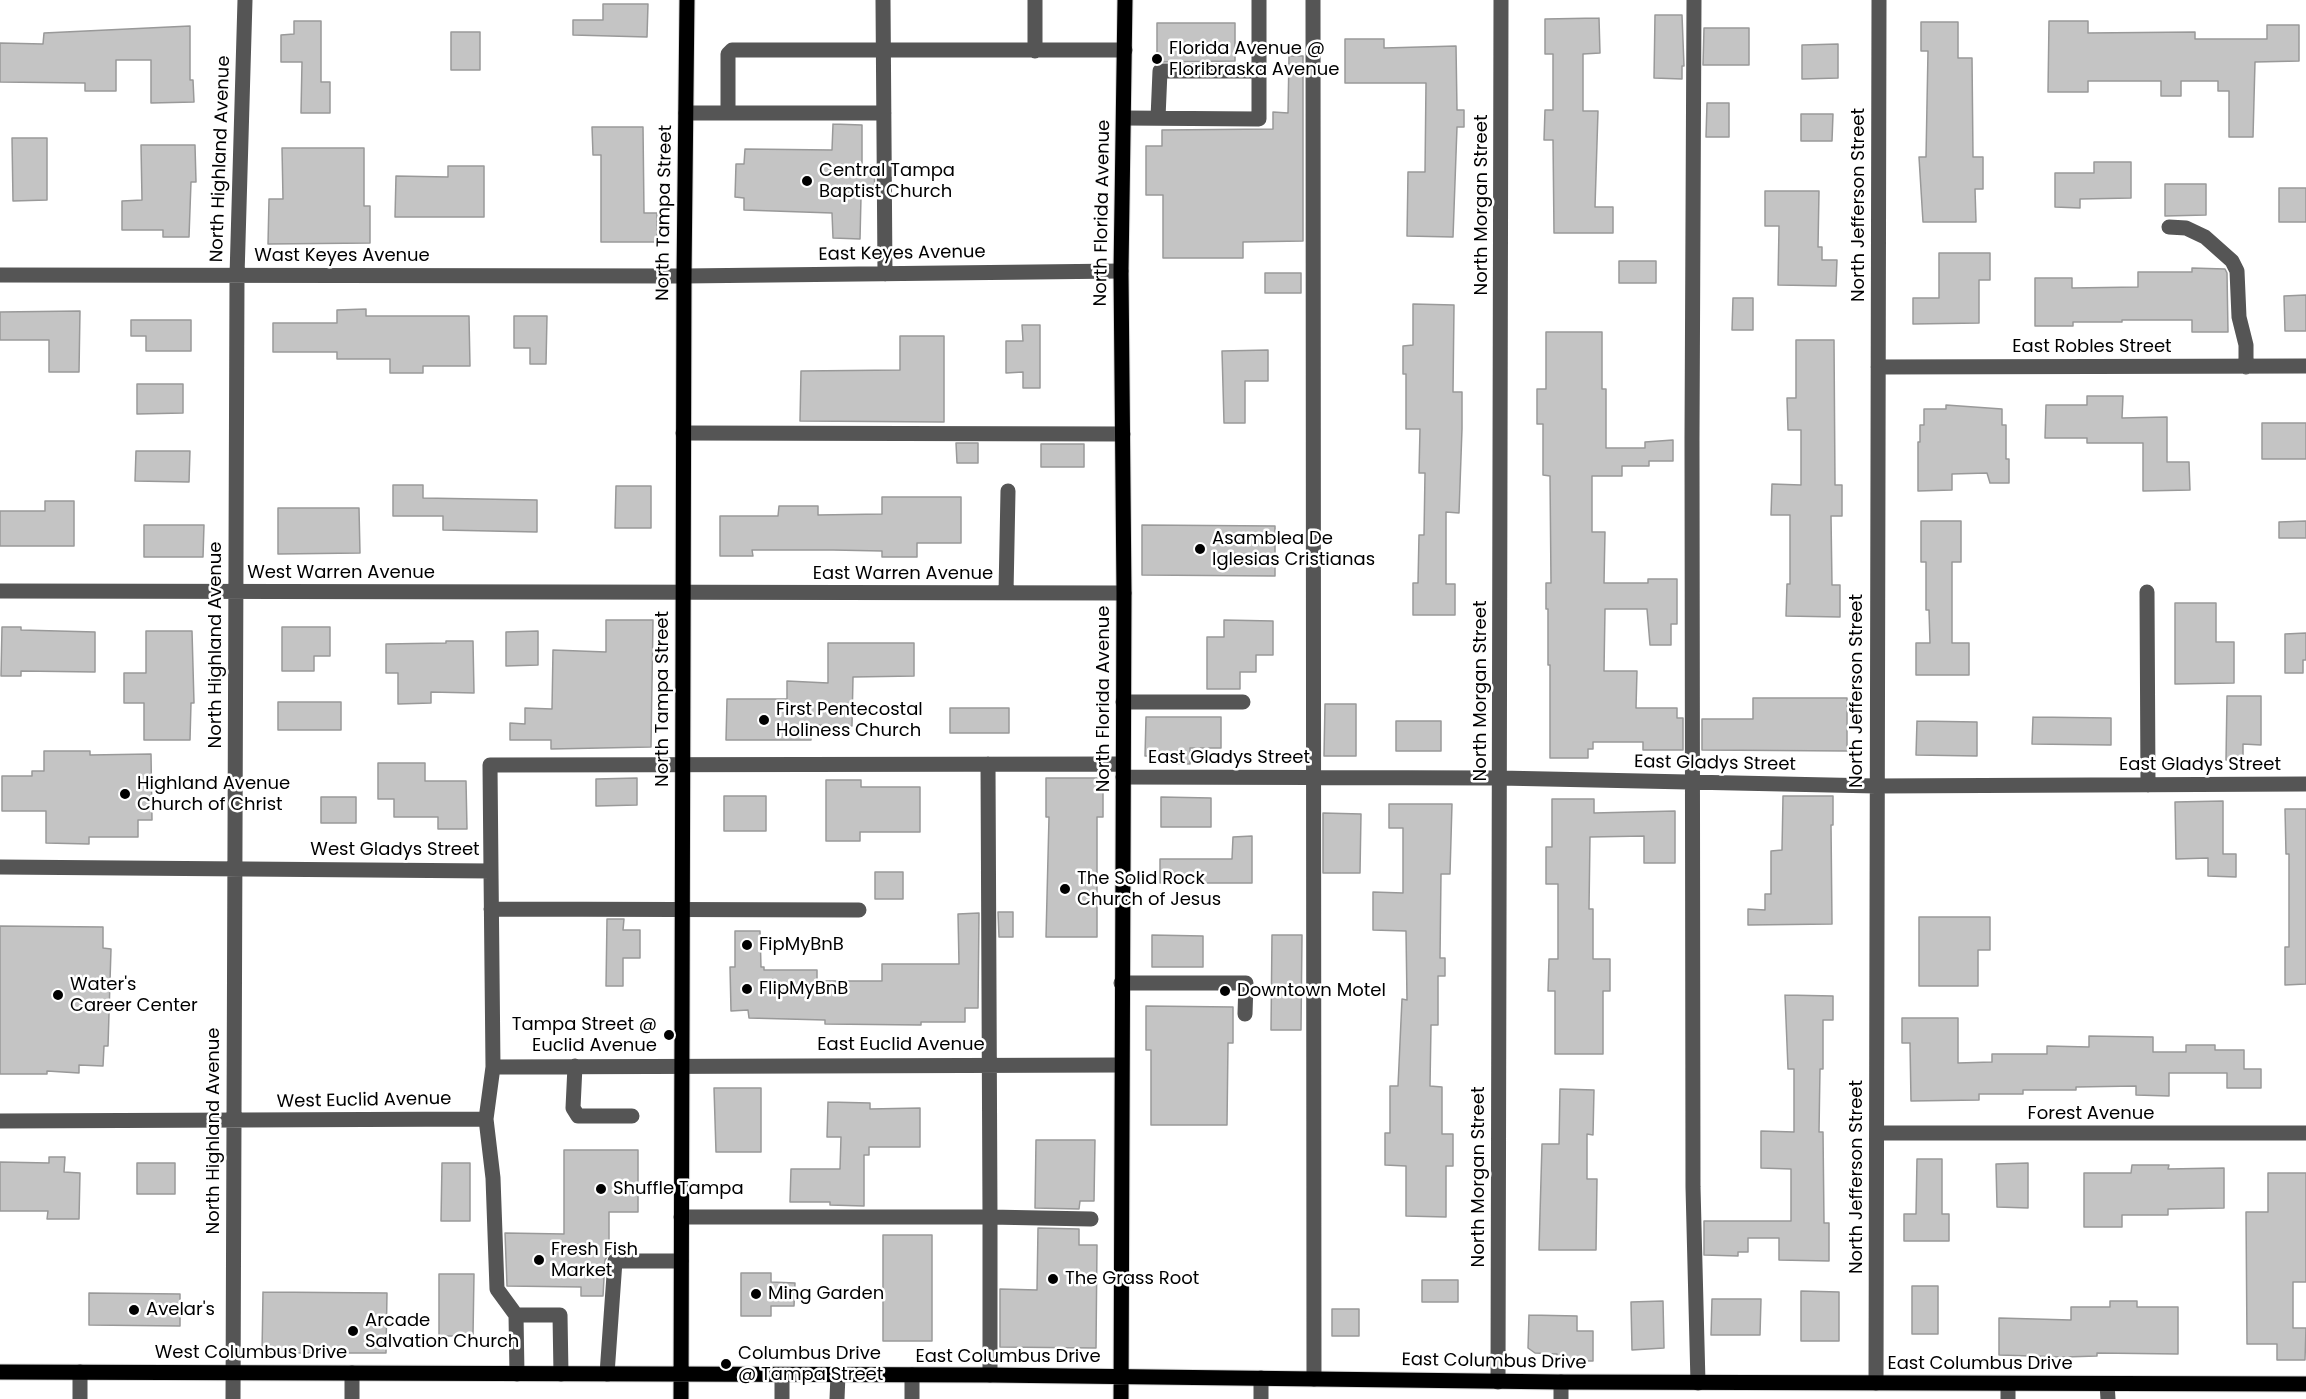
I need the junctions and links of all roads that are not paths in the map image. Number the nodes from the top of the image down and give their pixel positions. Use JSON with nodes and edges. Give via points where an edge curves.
{"nodes":[{"id":1,"x":245,"y":0,"type":"edge"},
{"id":2,"x":687,"y":0,"type":"edge"},
{"id":3,"x":883,"y":0,"type":"edge"},
{"id":4,"x":1035,"y":0,"type":"edge"},
{"id":5,"x":1125,"y":0,"type":"edge"},
{"id":6,"x":1259,"y":0,"type":"edge"},
{"id":7,"x":1313,"y":0,"type":"edge"},
{"id":8,"x":1501,"y":0,"type":"edge"},
{"id":9,"x":1694,"y":0,"type":"edge"},
{"id":10,"x":1879,"y":0,"type":"edge"},
{"id":11,"x":1125,"y":50,"type":"junction"},
{"id":12,"x":883,"y":51,"type":"junction"},
{"id":13,"x":1035,"y":51,"type":"junction"},
{"id":14,"x":1259,"y":71,"type":"junction"},
{"id":15,"x":686,"y":113,"type":"junction"},
{"id":16,"x":728,"y":113,"type":"junction"},
{"id":17,"x":884,"y":113,"type":"junction"},
{"id":18,"x":1124,"y":118,"type":"junction"},
{"id":19,"x":1158,"y":118,"type":"junction"},
{"id":20,"x":2169,"y":227,"type":"dead end"},
{"id":21,"x":1121,"y":272,"type":"junction"},
{"id":22,"x":885,"y":274,"type":"junction"},
{"id":23,"x":0,"y":275,"type":"edge"},
{"id":24,"x":237,"y":276,"type":"junction"},
{"id":25,"x":684,"y":276,"type":"junction"},
{"id":26,"x":2306,"y":366,"type":"edge"},
{"id":27,"x":1878,"y":367,"type":"junction"},
{"id":28,"x":2246,"y":367,"type":"junction"},
{"id":29,"x":683,"y":433,"type":"junction"},
{"id":30,"x":1123,"y":434,"type":"junction"},
{"id":31,"x":1008,"y":491,"type":"dead end"},
{"id":32,"x":0,"y":591,"type":"edge"},
{"id":33,"x":2147,"y":592,"type":"dead end"},
{"id":34,"x":236,"y":593,"type":"junction"},
{"id":35,"x":1006,"y":593,"type":"junction"},
{"id":36,"x":1124,"y":593,"type":"junction"},
{"id":37,"x":682,"y":594,"type":"junction"},
{"id":38,"x":1123,"y":702,"type":"junction"},
{"id":39,"x":1243,"y":702,"type":"dead end"},
{"id":40,"x":682,"y":764,"type":"junction"},
{"id":41,"x":988,"y":764,"type":"junction"},
{"id":42,"x":1123,"y":770,"type":"junction"},
{"id":43,"x":1314,"y":778,"type":"junction"},
{"id":44,"x":1500,"y":778,"type":"junction"},
{"id":45,"x":1693,"y":784,"type":"junction"},
{"id":46,"x":2306,"y":784,"type":"edge"},
{"id":47,"x":2148,"y":785,"type":"junction"},
{"id":48,"x":1876,"y":786,"type":"junction"},
{"id":49,"x":0,"y":867,"type":"edge"},
{"id":50,"x":233,"y":868,"type":"junction"},
{"id":51,"x":491,"y":871,"type":"junction"},
{"id":52,"x":491,"y":909,"type":"junction"},
{"id":53,"x":682,"y":910,"type":"junction"},
{"id":54,"x":859,"y":910,"type":"dead end"},
{"id":55,"x":1121,"y":983,"type":"junction"},
{"id":56,"x":1245,"y":1014,"type":"dead end"},
{"id":57,"x":681,"y":1064,"type":"junction"},
{"id":58,"x":990,"y":1065,"type":"junction"},
{"id":59,"x":1120,"y":1065,"type":"junction"},
{"id":60,"x":574,"y":1066,"type":"junction"},
{"id":61,"x":493,"y":1067,"type":"junction"},
{"id":62,"x":632,"y":1116,"type":"dead end"},
{"id":63,"x":486,"y":1119,"type":"junction"},
{"id":64,"x":0,"y":1121,"type":"edge"},
{"id":65,"x":233,"y":1122,"type":"junction"},
{"id":66,"x":2306,"y":1133,"type":"edge"},
{"id":67,"x":1877,"y":1134,"type":"junction"},
{"id":68,"x":681,"y":1216,"type":"junction"},
{"id":69,"x":990,"y":1216,"type":"junction"},
{"id":70,"x":1091,"y":1219,"type":"dead end"},
{"id":71,"x":681,"y":1261,"type":"junction"},
{"id":72,"x":516,"y":1315,"type":"junction"},
{"id":73,"x":0,"y":1372,"type":"edge"},
{"id":74,"x":80,"y":1372,"type":"junction"},
{"id":75,"x":233,"y":1372,"type":"junction"},
{"id":76,"x":352,"y":1373,"type":"junction"},
{"id":77,"x":517,"y":1374,"type":"junction"},
{"id":78,"x":561,"y":1374,"type":"junction"},
{"id":79,"x":607,"y":1374,"type":"junction"},
{"id":80,"x":681,"y":1375,"type":"junction"},
{"id":81,"x":782,"y":1375,"type":"junction"},
{"id":82,"x":838,"y":1375,"type":"junction"},
{"id":83,"x":912,"y":1375,"type":"junction"},
{"id":84,"x":990,"y":1375,"type":"junction"},
{"id":85,"x":1121,"y":1377,"type":"junction"},
{"id":86,"x":1261,"y":1378,"type":"junction"},
{"id":87,"x":1314,"y":1379,"type":"junction"},
{"id":88,"x":1498,"y":1382,"type":"junction"},
{"id":89,"x":1561,"y":1382,"type":"junction"},
{"id":90,"x":1698,"y":1383,"type":"junction"},
{"id":91,"x":1876,"y":1383,"type":"junction"},
{"id":92,"x":2306,"y":1384,"type":"edge"},
{"id":93,"x":2008,"y":1391,"type":"edge"},
{"id":94,"x":2107,"y":1391,"type":"edge"},
{"id":95,"x":80,"y":1399,"type":"edge"},
{"id":96,"x":233,"y":1399,"type":"edge"},
{"id":97,"x":352,"y":1399,"type":"edge"},
{"id":98,"x":681,"y":1399,"type":"edge"},
{"id":99,"x":782,"y":1399,"type":"edge"},
{"id":100,"x":837,"y":1399,"type":"edge"},
{"id":101,"x":912,"y":1399,"type":"edge"},
{"id":102,"x":1121,"y":1399,"type":"edge"},
{"id":103,"x":1261,"y":1399,"type":"edge"},
{"id":104,"x":1561,"y":1399,"type":"edge"}],
"edges":[{"from":1,"to":24,"type":"street","name":"North Highland Avenue"},
{"from":2,"to":15,"type":"main road","name":"North Tampa Street"},
{"from":3,"to":12,"type":"street"},
{"from":4,"to":13,"type":"street"},
{"from":5,"to":11,"type":"main road","name":"North Florida Avenue"},
{"from":6,"to":14,"type":"street"},
{"from":7,"to":43,"type":"street"},
{"from":8,"to":44,"type":"street","name":"North Morgan Street"},
{"from":9,"to":45,"type":"street"},
{"from":10,"to":27,"type":"street","name":"North Jefferson Street"},
{"from":11,"to":13,"type":"street"},
{"from":11,"to":18,"type":"main road","name":"North Florida Avenue"},
{"from":12,"to":13,"type":"street"},
{"from":12,"to":16,"type":"street","via":[[732,50],[728,54]]},
{"from":12,"to":17,"type":"street"},
{"from":14,"to":19,"type":"street","via":[[1160,71]]},
{"from":14,"to":19,"type":"street","via":[[1258,118]]},
{"from":15,"to":16,"type":"street"},
{"from":15,"to":25,"type":"main road","name":"North Tampa Street"},
{"from":16,"to":17,"type":"street"},
{"from":17,"to":22,"type":"street"},
{"from":18,"to":19,"type":"street"},
{"from":18,"to":21,"type":"main road","name":"North Florida Avenue"},
{"from":20,"to":28,"type":"street","via":[[2186,228],[2205,237],[2232,261],[2237,271]]},
{"from":21,"to":22,"type":"street","name":"East Keyes Avenue"},
{"from":21,"to":30,"type":"main road","name":"North Florida Avenue"},
{"from":22,"to":25,"type":"street","name":"East Keyes Avenue"},
{"from":23,"to":24,"type":"street","name":"Wast Keyes Avenue"},
{"from":24,"to":25,"type":"street","name":"Wast Keyes Avenue"},
{"from":24,"to":34,"type":"street","name":"North Highland Avenue"},
{"from":25,"to":29,"type":"main road","name":"North Tampa Street"},
{"from":26,"to":28,"type":"street","name":"East Robles Street"},
{"from":27,"to":28,"type":"street","name":"East Robles Street"},
{"from":27,"to":48,"type":"street","name":"North Jefferson Street"},
{"from":29,"to":30,"type":"street"},
{"from":29,"to":37,"type":"main road","name":"North Tampa Street"},
{"from":30,"to":36,"type":"main road","name":"North Florida Avenue"},
{"from":31,"to":35,"type":"street"},
{"from":32,"to":34,"type":"street","name":"West Warren Avenue"},
{"from":33,"to":47,"type":"street"},
{"from":34,"to":37,"type":"street","name":"West Warren Avenue"},
{"from":34,"to":50,"type":"street","name":"North Highland Avenue"},
{"from":35,"to":36,"type":"street","name":"East Warren Avenue"},
{"from":35,"to":37,"type":"street","name":"East Warren Avenue"},
{"from":36,"to":38,"type":"main road","name":"North Florida Avenue"},
{"from":37,"to":40,"type":"main road","name":"North Tampa Street"},
{"from":38,"to":39,"type":"street"},
{"from":38,"to":42,"type":"main road","name":"North Florida Avenue"},
{"from":40,"to":41,"type":"street","name":"East Gladys Street"},
{"from":40,"to":51,"type":"street","name":"West Gladys Street","via":[[490,765]]},
{"from":40,"to":53,"type":"main road","name":"North Tampa Street"},
{"from":41,"to":42,"type":"street","name":"East Gladys Street"},
{"from":41,"to":58,"type":"street"},
{"from":42,"to":43,"type":"street","name":"East Gladys Street"},
{"from":42,"to":55,"type":"main road","name":"North Florida Avenue"},
{"from":43,"to":44,"type":"street","name":"East Gladys Street"},
{"from":43,"to":87,"type":"street"},
{"from":44,"to":45,"type":"street","name":"East Gladys Street"},
{"from":44,"to":88,"type":"street","name":"North Morgan Street"},
{"from":45,"to":48,"type":"street","name":"East Gladys Street"},
{"from":45,"to":90,"type":"street","via":[[1693,1186]]},
{"from":46,"to":47,"type":"street","name":"East Gladys Street"},
{"from":47,"to":48,"type":"street","name":"East Gladys Street"},
{"from":48,"to":67,"type":"street","name":"North Jefferson Street"},
{"from":49,"to":50,"type":"street","name":"West Gladys Street"},
{"from":50,"to":51,"type":"street","name":"West Gladys Street"},
{"from":50,"to":65,"type":"street","name":"North Highland Avenue"},
{"from":51,"to":52,"type":"street"},
{"from":52,"to":53,"type":"street"},
{"from":52,"to":61,"type":"street"},
{"from":53,"to":54,"type":"street"},
{"from":53,"to":57,"type":"main road","name":"North Tampa Street"},
{"from":55,"to":56,"type":"street","via":[[1246,983]]},
{"from":55,"to":59,"type":"main road","name":"North Florida Avenue"},
{"from":57,"to":58,"type":"street","name":"East Euclid Avenue"},
{"from":57,"to":60,"type":"street"},
{"from":57,"to":68,"type":"main road","name":"North Tampa Street"},
{"from":58,"to":59,"type":"street","name":"East Euclid Avenue"},
{"from":58,"to":69,"type":"street"},
{"from":59,"to":85,"type":"main road","name":"North Florida Avenue"},
{"from":60,"to":61,"type":"street"},
{"from":60,"to":62,"type":"street","via":[[573,1108],[578,1116]]},
{"from":61,"to":63,"type":"street"},
{"from":63,"to":65,"type":"street","name":"West Euclid Avenue"},
{"from":63,"to":72,"type":"street","via":[[495,1206],[496,1289]]},
{"from":64,"to":65,"type":"street","name":"West Euclid Avenue"},
{"from":65,"to":75,"type":"street","name":"North Highland Avenue"},
{"from":66,"to":67,"type":"street","name":"Forest Avenue"},
{"from":67,"to":91,"type":"street","name":"North Jefferson Street"},
{"from":68,"to":69,"type":"street"},
{"from":68,"to":71,"type":"main road","name":"North Tampa Street"},
{"from":69,"to":70,"type":"street"},
{"from":69,"to":84,"type":"street"},
{"from":71,"to":79,"type":"street","via":[[615,1261]]},
{"from":71,"to":80,"type":"main road","name":"North Tampa Street"},
{"from":72,"to":77,"type":"street"},
{"from":72,"to":78,"type":"street","via":[[560,1315]]},
{"from":73,"to":74,"type":"main road","name":"West Columbus Drive"},
{"from":74,"to":75,"type":"main road","name":"West Columbus Drive"},
{"from":74,"to":95,"type":"street"},
{"from":75,"to":76,"type":"main road","name":"West Columbus Drive"},
{"from":75,"to":96,"type":"street","name":"North Highland Avenue"},
{"from":76,"to":77,"type":"main road","name":"West Columbus Drive"},
{"from":76,"to":97,"type":"street"},
{"from":77,"to":78,"type":"main road","name":"West Columbus Drive"},
{"from":78,"to":79,"type":"main road","name":"West Columbus Drive"},
{"from":79,"to":80,"type":"main road","name":"West Columbus Drive"},
{"from":80,"to":81,"type":"main road","name":"East Columbus Drive"},
{"from":80,"to":98,"type":"main road","name":"North Tampa Street"},
{"from":81,"to":82,"type":"main road","name":"East Columbus Drive"},
{"from":81,"to":99,"type":"street"},
{"from":82,"to":83,"type":"main road","name":"East Columbus Drive"},
{"from":82,"to":100,"type":"street"},
{"from":83,"to":84,"type":"main road","name":"East Columbus Drive"},
{"from":83,"to":101,"type":"street"},
{"from":84,"to":85,"type":"main road","name":"East Columbus Drive"},
{"from":85,"to":86,"type":"main road","name":"East Columbus Drive"},
{"from":85,"to":102,"type":"main road","name":"North Florida Avenue"},
{"from":86,"to":87,"type":"main road","name":"East Columbus Drive"},
{"from":86,"to":103,"type":"street"},
{"from":87,"to":88,"type":"main road","name":"East Columbus Drive"},
{"from":88,"to":89,"type":"main road","name":"East Columbus Drive"},
{"from":89,"to":90,"type":"main road","name":"East Columbus Drive"},
{"from":89,"to":104,"type":"street"},
{"from":90,"to":91,"type":"main road","name":"East Columbus Drive"},
{"from":91,"to":93,"type":"main road","name":"East Columbus Drive"},
{"from":92,"to":94,"type":"main road","name":"East Columbus Drive"},
{"from":93,"to":94,"type":"main road","name":"East Columbus Drive"}]}
